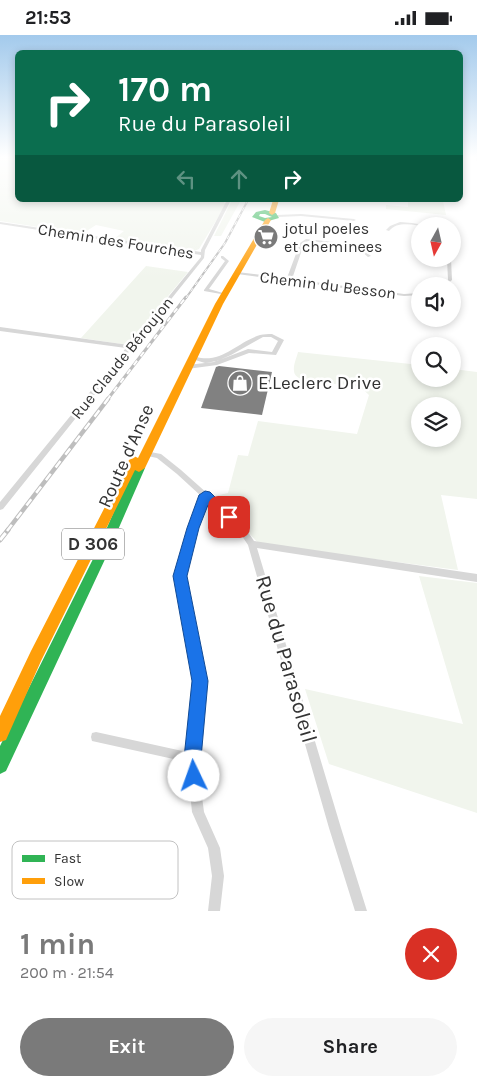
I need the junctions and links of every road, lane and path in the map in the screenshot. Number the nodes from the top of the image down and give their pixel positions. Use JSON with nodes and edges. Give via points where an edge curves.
{"nodes":[{"id":1,"x":228,"y":202,"type":"edge"},
{"id":2,"x":271,"y":212,"type":"edge"},
{"id":3,"x":354,"y":220,"type":"dead end"},
{"id":4,"x":0,"y":223,"type":"edge"},
{"id":5,"x":411,"y":224,"type":"edge"},
{"id":6,"x":388,"y":230,"type":"dead end"},
{"id":7,"x":203,"y":254,"type":"junction"},
{"id":8,"x":369,"y":256,"type":"dead end"},
{"id":9,"x":222,"y":257,"type":"dead end"},
{"id":10,"x":237,"y":273,"type":"junction"},
{"id":11,"x":289,"y":279,"type":"junction"},
{"id":12,"x":221,"y":293,"type":"junction"},
{"id":13,"x":411,"y":295,"type":"edge"},
{"id":14,"x":0,"y":329,"type":"edge"},
{"id":15,"x":131,"y":347,"type":"junction"},
{"id":16,"x":193,"y":354,"type":"junction"},
{"id":17,"x":187,"y":367,"type":"junction"},
{"id":18,"x":145,"y":453,"type":"junction"},
{"id":19,"x":205,"y":495,"type":"junction"},
{"id":20,"x":0,"y":507,"type":"edge"},
{"id":21,"x":252,"y":544,"type":"junction"},
{"id":22,"x":477,"y":577,"type":"edge"},
{"id":23,"x":0,"y":734,"type":"edge"},
{"id":24,"x":96,"y":737,"type":"dead end"},
{"id":25,"x":192,"y":758,"type":"junction"},
{"id":26,"x":0,"y":765,"type":"edge"},
{"id":27,"x":214,"y":911,"type":"edge"},
{"id":28,"x":361,"y":911,"type":"edge"}],
"edges":[{"from":1,"to":7,"type":"street","name":"Rue Claude Béroujon"},
{"from":2,"to":3,"type":"street"},
{"from":2,"to":10,"type":"main road","name":"Route d'Anse","number":"D 306"},
{"from":2,"to":12,"type":"main road","name":"Route d'Anse","number":"D 306"},
{"from":4,"to":7,"type":"street","name":"Chemin des Fourches"},
{"from":5,"to":6,"type":"street","via":[[396,223]]},
{"from":7,"to":15,"type":"street","name":"Rue Claude Béroujon"},
{"from":8,"to":11,"type":"street","via":[[352,245],[307,241],[302,243]]},
{"from":9,"to":12,"type":"street","name":"Chemin des Fourches","via":[[227,261],[206,290]]},
{"from":10,"to":11,"type":"street","name":"Chemin du Besson"},
{"from":10,"to":16,"type":"main road","name":"Route d'Anse","number":"D 306"},
{"from":11,"to":13,"type":"street","name":"Chemin du Besson"},
{"from":12,"to":23,"type":"main road","name":"Route d'Anse","number":"D 306","via":[[173,380]]},
{"from":14,"to":15,"type":"street"},
{"from":15,"to":20,"type":"street","name":"Rue Claude Béroujon"},
{"from":16,"to":17,"type":"main road","name":"Route d'Anse","number":"D 306"},
{"from":16,"to":17,"type":"street","via":[[194,358],[206,361],[228,355],[258,336],[275,336],[281,340],[274,354],[248,351],[215,364]]},
{"from":17,"to":18,"type":"main road","name":"Route d'Anse","number":"D 306"},
{"from":18,"to":19,"type":"street","name":"Rue du Parasoleil","via":[[159,457]]},
{"from":18,"to":26,"type":"main road","name":"Route d'Anse","number":"D 306","via":[[101,555]]},
{"from":19,"to":21,"type":"street","name":"Rue du Parasoleil","via":[[241,528]]},
{"from":19,"to":25,"type":"street","via":[[180,576],[200,681]]},
{"from":21,"to":22,"type":"street"},
{"from":21,"to":28,"type":"street","name":"Rue du Parasoleil"},
{"from":24,"to":25,"type":"street"},
{"from":25,"to":27,"type":"street","via":[[198,812],[214,848],[218,876]]}]}
